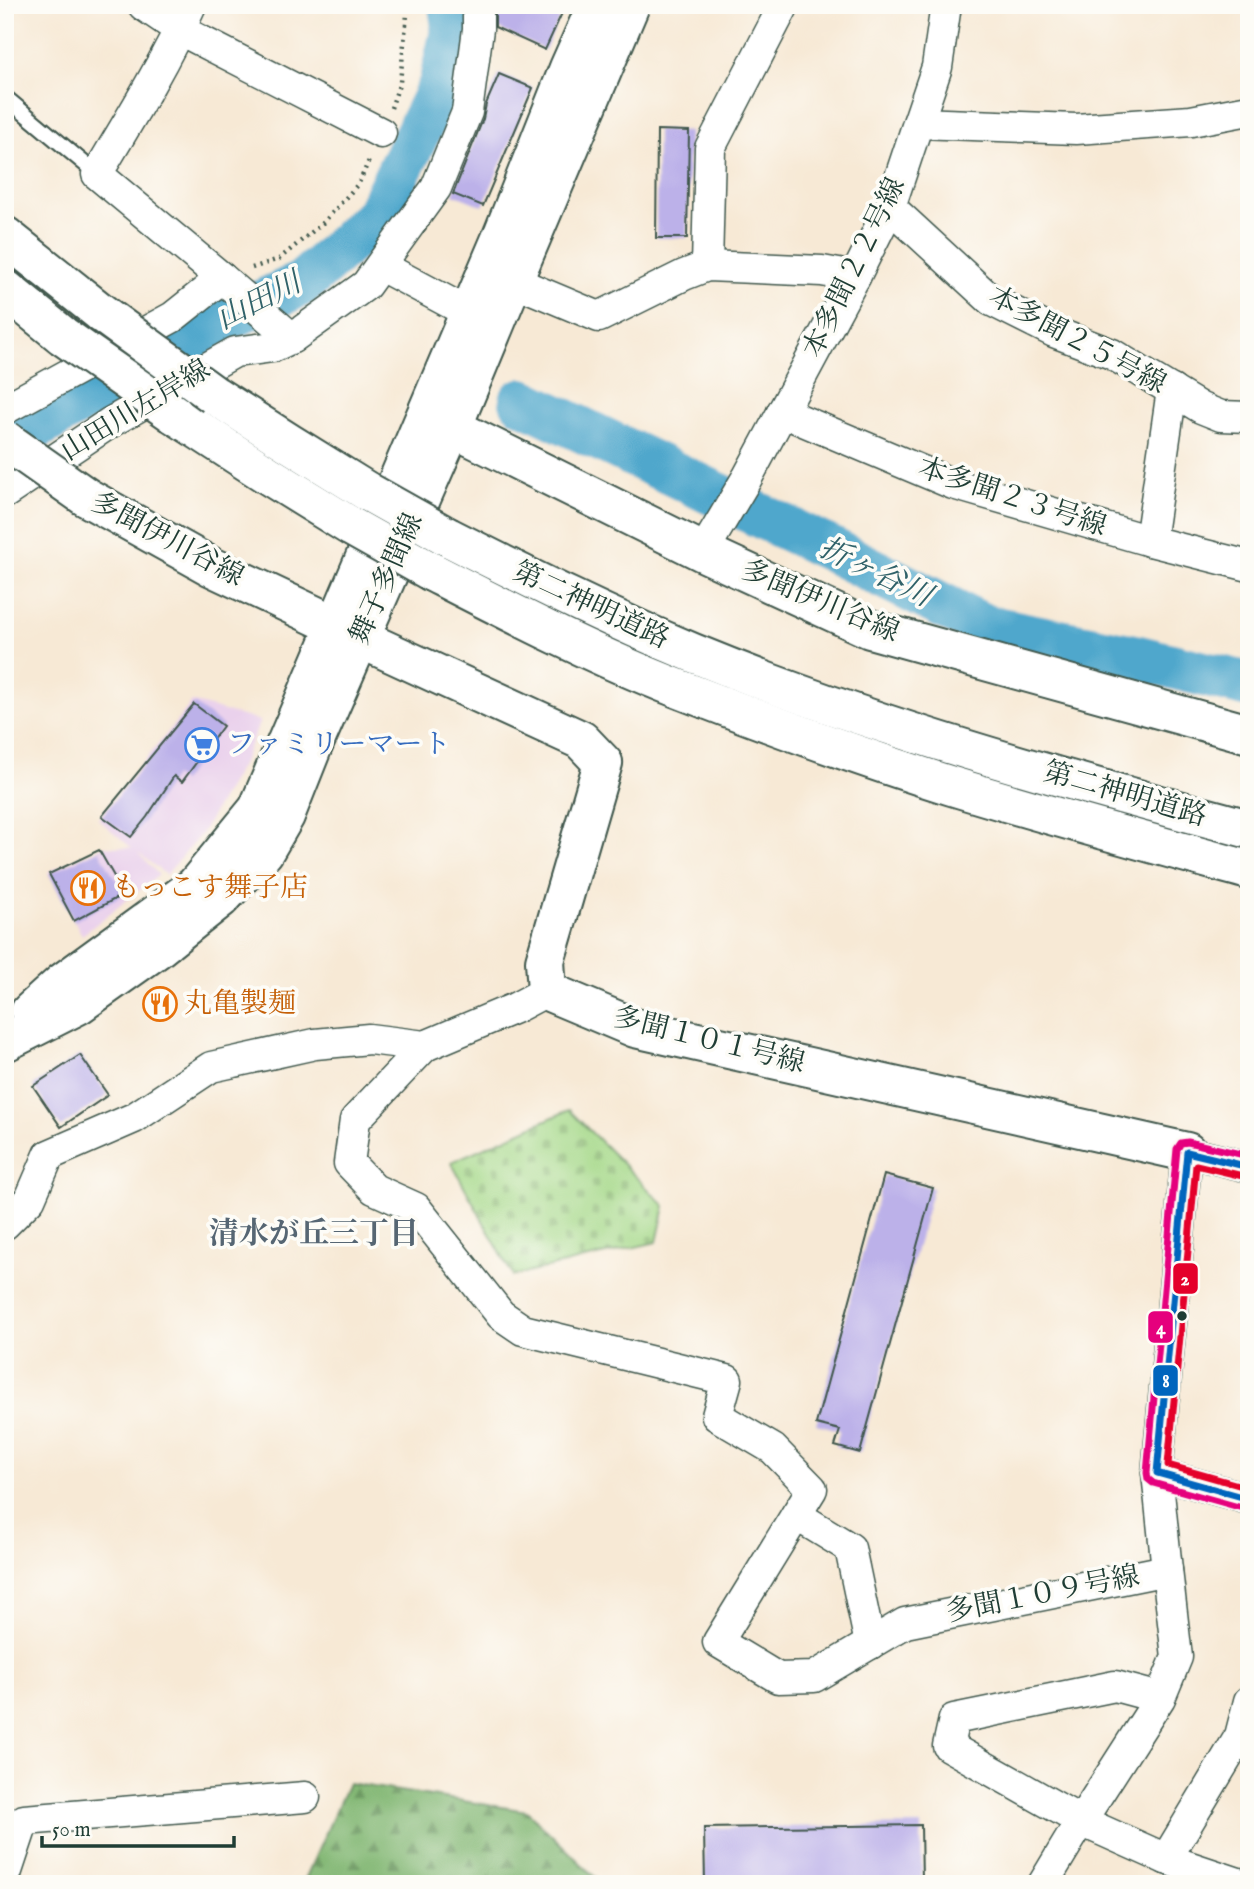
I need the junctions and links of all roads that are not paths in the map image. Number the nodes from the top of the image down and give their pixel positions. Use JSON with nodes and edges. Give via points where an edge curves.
{"nodes":[{"id":1,"x":143,"y":5,"type":"edge"},
{"id":2,"x":478,"y":5,"type":"edge"},
{"id":3,"x":597,"y":5,"type":"edge"},
{"id":4,"x":630,"y":5,"type":"edge"},
{"id":5,"x":785,"y":5,"type":"edge"},
{"id":6,"x":946,"y":5,"type":"edge"},
{"id":7,"x":186,"y":17,"type":"edge"},
{"id":8,"x":5,"y":97,"type":"edge"},
{"id":9,"x":1249,"y":110,"type":"edge"},
{"id":10,"x":918,"y":123,"type":"junction"},
{"id":11,"x":381,"y":134,"type":"road end"},
{"id":12,"x":97,"y":174,"type":"junction"},
{"id":13,"x":890,"y":207,"type":"junction"},
{"id":14,"x":5,"y":236,"type":"edge"},
{"id":15,"x":381,"y":265,"type":"junction"},
{"id":16,"x":707,"y":266,"type":"junction"},
{"id":17,"x":500,"y":275,"type":"junction"},
{"id":18,"x":855,"y":277,"type":"junction"},
{"id":19,"x":222,"y":278,"type":"junction"},
{"id":20,"x":5,"y":289,"type":"edge"},
{"id":21,"x":469,"y":313,"type":"junction"},
{"id":22,"x":292,"y":338,"type":"junction"},
{"id":23,"x":1172,"y":390,"type":"junction"},
{"id":24,"x":5,"y":409,"type":"edge"},
{"id":25,"x":782,"y":412,"type":"junction"},
{"id":26,"x":1249,"y":417,"type":"edge"},
{"id":27,"x":439,"y":421,"type":"junction"},
{"id":28,"x":5,"y":440,"type":"edge"},
{"id":29,"x":5,"y":493,"type":"edge"},
{"id":30,"x":1150,"y":541,"type":"junction"},
{"id":31,"x":703,"y":552,"type":"junction"},
{"id":32,"x":1249,"y":566,"type":"edge"},
{"id":33,"x":349,"y":632,"type":"junction"},
{"id":34,"x":1249,"y":734,"type":"edge"},
{"id":35,"x":1249,"y":829,"type":"edge"},
{"id":36,"x":1249,"y":870,"type":"edge"},
{"id":37,"x":547,"y":990,"type":"junction"},
{"id":38,"x":5,"y":1034,"type":"edge"},
{"id":39,"x":5,"y":1042,"type":"edge"},
{"id":40,"x":425,"y":1046,"type":"junction"},
{"id":41,"x":1187,"y":1152,"type":"junction"},
{"id":42,"x":1249,"y":1167,"type":"edge"},
{"id":43,"x":5,"y":1224,"type":"edge"},
{"id":44,"x":1157,"y":1473,"type":"junction"},
{"id":45,"x":1249,"y":1499,"type":"edge"},
{"id":46,"x":796,"y":1515,"type":"junction"},
{"id":47,"x":1167,"y":1570,"type":"junction"},
{"id":48,"x":870,"y":1644,"type":"junction"},
{"id":49,"x":1160,"y":1698,"type":"junction"},
{"id":50,"x":1249,"y":1701,"type":"edge"},
{"id":51,"x":1244,"y":1738,"type":"edge"},
{"id":52,"x":305,"y":1797,"type":"dead end"},
{"id":53,"x":1081,"y":1821,"type":"junction"},
{"id":54,"x":1166,"y":1859,"type":"junction"},
{"id":55,"x":5,"y":1877,"type":"edge"},
{"id":56,"x":1043,"y":1884,"type":"edge"},
{"id":57,"x":1241,"y":1884,"type":"edge"}],
"edges":[{"from":1,"to":7,"type":"street"},
{"from":2,"to":15,"type":"street","name":"山田川左岸線","via":[[467,112],[436,188]]},
{"from":3,"to":17,"type":"main road","name":"舞子多聞線","via":[[569,68]]},
{"from":4,"to":17,"type":"main road","name":"舞子多聞線"},
{"from":5,"to":16,"type":"street","via":[[710,148]]},
{"from":6,"to":10,"type":"street","name":"本多聞２２号線","via":[[937,67]]},
{"from":7,"to":11,"type":"street"},
{"from":7,"to":12,"type":"street"},
{"from":8,"to":12,"type":"lane"},
{"from":9,"to":10,"type":"street","via":[[1191,121],[1076,129]]},
{"from":10,"to":13,"type":"street","name":"本多聞２２号線"},
{"from":12,"to":19,"type":"street"},
{"from":13,"to":18,"type":"street","name":"本多聞２２号線"},
{"from":13,"to":23,"type":"street","name":"本多聞２５号線","via":[[992,301],[1112,354]]},
{"from":14,"to":35,"type":"main road","name":"第二神明道路","bridge":true,"via":[[214,395],[368,492],[564,596],[681,648],[822,702],[963,749]]},
{"from":15,"to":21,"type":"street"},
{"from":15,"to":22,"type":"street","name":"山田川左岸線","via":[[366,285]]},
{"from":16,"to":17,"type":"street","via":[[599,317]]},
{"from":16,"to":18,"type":"street","via":[[822,271]]},
{"from":17,"to":21,"type":"main road","name":"舞子多聞線"},
{"from":17,"to":27,"type":"main road","name":"舞子多聞線"},
{"from":18,"to":25,"type":"street","name":"本多聞２２号線"},
{"from":19,"to":22,"type":"street"},
{"from":19,"to":24,"type":"street","via":[[173,317]]},
{"from":20,"to":36,"type":"main road","name":"第二神明道路","bridge":true,"via":[[63,336],[268,475],[432,572],[543,629],[675,687],[807,737],[1092,828]]},
{"from":21,"to":27,"type":"main road","name":"舞子多聞線"},
{"from":22,"to":29,"type":"street","name":"山田川左岸線","via":[[273,347],[235,352],[111,422]]},
{"from":23,"to":26,"type":"street","name":"本多聞２５号線","via":[[1221,416]]},
{"from":23,"to":30,"type":"street"},
{"from":25,"to":30,"type":"street","name":"本多聞２３号線","via":[[953,484]]},
{"from":25,"to":31,"type":"street","name":"本多聞２２号線"},
{"from":27,"to":31,"type":"main road","name":"多聞伊川谷線"},
{"from":27,"to":33,"type":"main road","name":"舞子多聞線"},
{"from":28,"to":33,"type":"main road","name":"多聞伊川谷線","bridge":true,"via":[[86,497],[210,566]]},
{"from":30,"to":32,"type":"street","name":"本多聞２３号線"},
{"from":31,"to":34,"type":"main road","name":"多聞伊川谷線","via":[[870,629]]},
{"from":33,"to":37,"type":"main road","via":[[581,740],[603,763],[545,961]]},
{"from":33,"to":38,"type":"main road","name":"舞子多聞線","via":[[258,809],[195,886],[62,983]]},
{"from":33,"to":39,"type":"main road","name":"舞子多聞線","via":[[312,748],[285,816],[264,852],[221,898],[157,949],[78,1005]]},
{"from":37,"to":40,"type":"street"},
{"from":37,"to":41,"type":"main road","name":"多聞１０１号線","via":[[635,1028]]},
{"from":40,"to":43,"type":"street","via":[[369,1040],[316,1044],[211,1067],[134,1118],[49,1155],[30,1199]]},
{"from":40,"to":46,"type":"street","name":"多聞１０９号線","via":[[355,1120],[349,1163],[374,1189],[415,1208],[501,1315],[523,1330],[727,1380],[717,1416],[773,1450],[811,1489]]},
{"from":41,"to":42,"type":"street","name":"多聞１０１号線"},
{"from":41,"to":44,"type":"street","name":"多聞１０９号線"},
{"from":44,"to":45,"type":"street"},
{"from":44,"to":47,"type":"street","name":"多聞１０９号線"},
{"from":46,"to":48,"type":"street","via":[[850,1548]]},
{"from":46,"to":48,"type":"street","name":"多聞１０９号線","via":[[718,1642],[778,1678],[814,1677]]},
{"from":47,"to":48,"type":"street","name":"多聞１０９号線","via":[[905,1623]]},
{"from":47,"to":49,"type":"street","via":[[1177,1657]]},
{"from":49,"to":53,"type":"street"},
{"from":49,"to":53,"type":"street","via":[[1115,1686],[954,1718],[948,1746]]},
{"from":50,"to":51,"type":"street"},
{"from":51,"to":54,"type":"street"},
{"from":52,"to":55,"type":"street","via":[[24,1820]]},
{"from":53,"to":54,"type":"street"},
{"from":53,"to":56,"type":"street"},
{"from":54,"to":57,"type":"street"}]}
